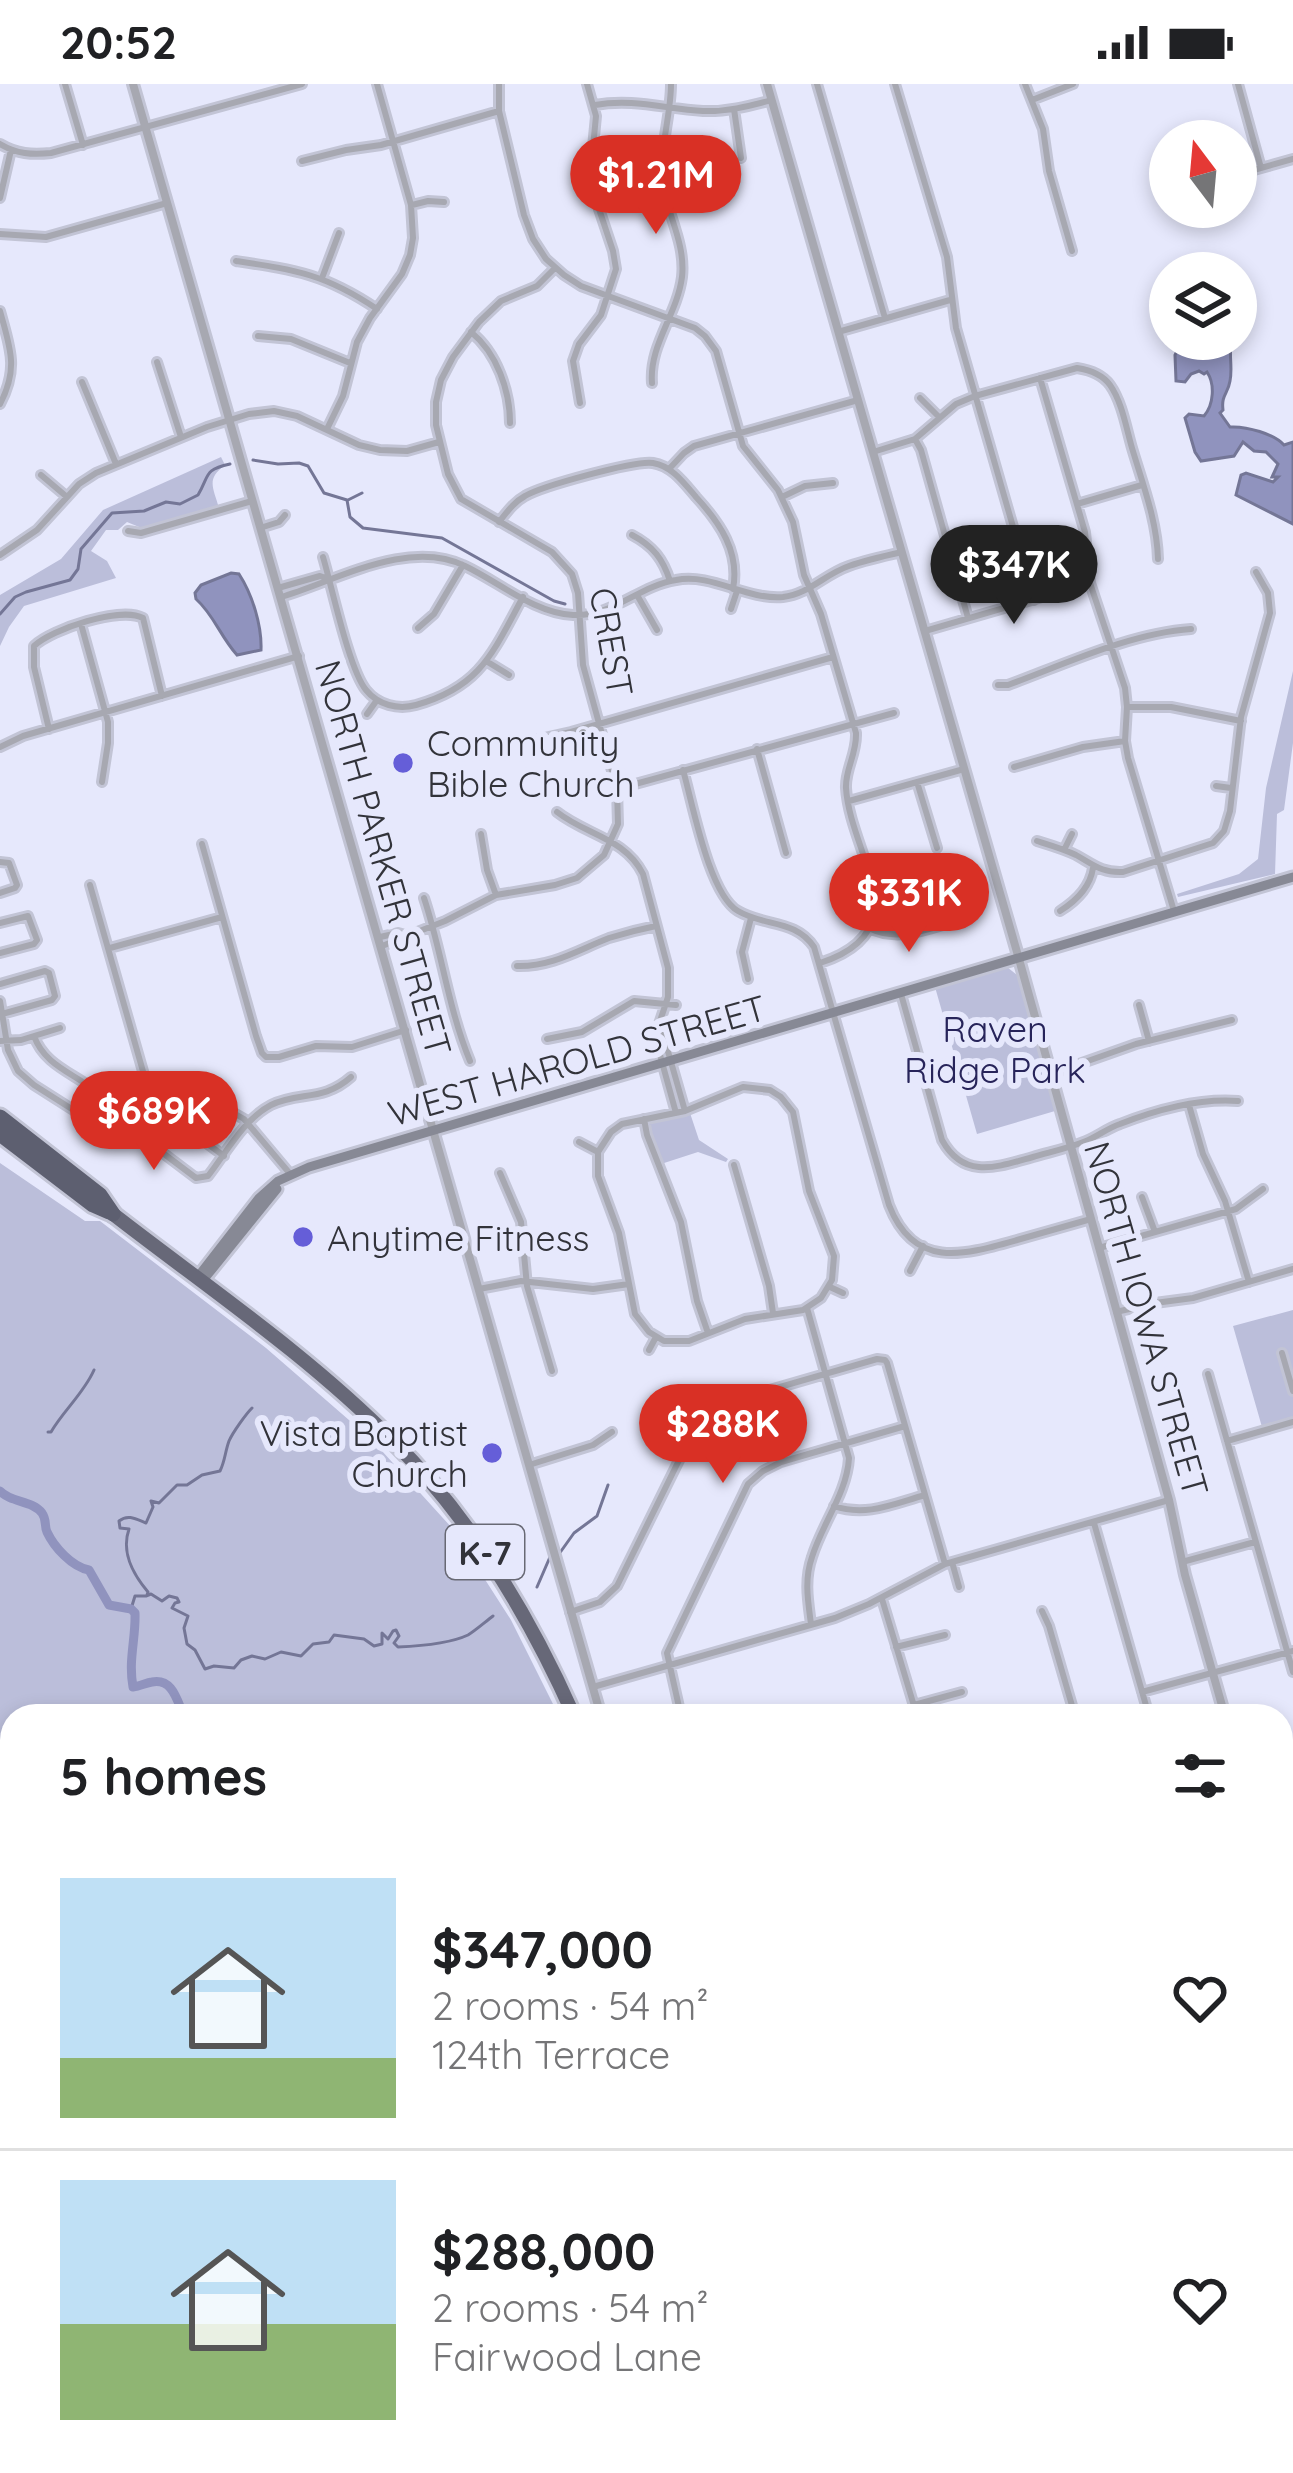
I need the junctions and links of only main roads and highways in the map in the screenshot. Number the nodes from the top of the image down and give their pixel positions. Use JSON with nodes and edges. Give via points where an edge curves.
{"nodes":[{"id":1,"x":1293,"y":877,"type":"edge"},
{"id":2,"x":0,"y":1117,"type":"edge"},
{"id":3,"x":0,"y":1134,"type":"edge"},
{"id":4,"x":112,"y":1214,"type":"junction"},
{"id":5,"x":199,"y":1280,"type":"junction"},
{"id":6,"x":568,"y":1704,"type":"edge"}],
"edges":[{"from":1,"to":5,"type":"main road","name":"WEST HAROLD STREET","via":[[315,1165],[259,1198]]},
{"from":2,"to":4,"type":"highway","number":"K-7"},
{"from":3,"to":4,"type":"highway","number":"K-7"},
{"from":4,"to":5,"type":"highway","number":"K-7"},
{"from":5,"to":6,"type":"highway","number":"K-7","via":[[320,1373],[437,1490],[510,1592]]}]}
